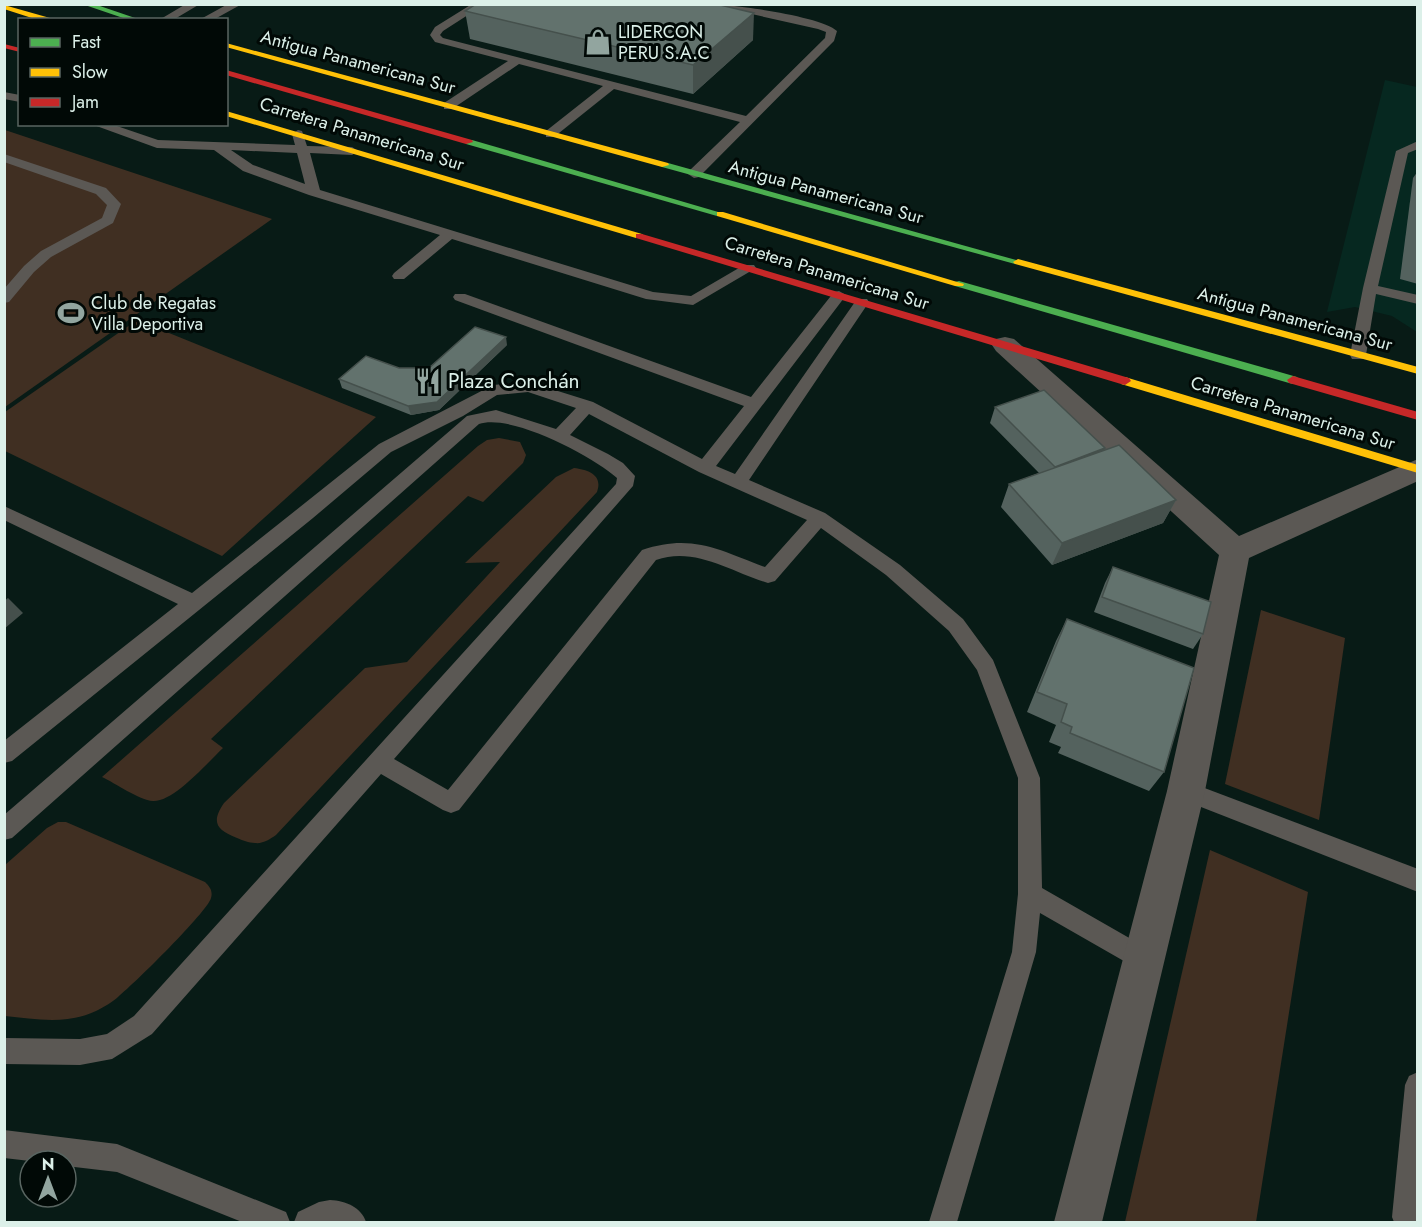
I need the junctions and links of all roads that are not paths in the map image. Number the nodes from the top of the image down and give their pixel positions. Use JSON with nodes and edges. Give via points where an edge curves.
{"nodes":[{"id":1,"x":85,"y":4,"type":"edge"},
{"id":2,"x":195,"y":4,"type":"edge"},
{"id":3,"x":237,"y":4,"type":"edge"},
{"id":4,"x":480,"y":4,"type":"edge"},
{"id":5,"x":712,"y":4,"type":"edge"},
{"id":6,"x":4,"y":7,"type":"edge"},
{"id":7,"x":105,"y":7,"type":"edge"},
{"id":8,"x":40,"y":18,"type":"edge"},
{"id":9,"x":133,"y":18,"type":"edge"},
{"id":10,"x":168,"y":18,"type":"edge"},
{"id":11,"x":208,"y":18,"type":"edge"},
{"id":12,"x":228,"y":46,"type":"edge"},
{"id":13,"x":516,"y":61,"type":"junction"},
{"id":14,"x":228,"y":73,"type":"edge"},
{"id":15,"x":611,"y":85,"type":"junction"},
{"id":16,"x":448,"y":106,"type":"junction"},
{"id":17,"x":228,"y":114,"type":"edge"},
{"id":18,"x":748,"y":120,"type":"junction"},
{"id":19,"x":103,"y":126,"type":"edge"},
{"id":20,"x":298,"y":134,"type":"junction"},
{"id":21,"x":550,"y":134,"type":"junction"},
{"id":22,"x":217,"y":146,"type":"junction"},
{"id":23,"x":1418,"y":146,"type":"edge"},
{"id":24,"x":302,"y":149,"type":"junction"},
{"id":25,"x":354,"y":151,"type":"junction"},
{"id":26,"x":4,"y":158,"type":"edge"},
{"id":27,"x":694,"y":174,"type":"junction"},
{"id":28,"x":314,"y":192,"type":"junction"},
{"id":29,"x":450,"y":234,"type":"junction"},
{"id":30,"x":749,"y":268,"type":"junction"},
{"id":31,"x":399,"y":276,"type":"dead end"},
{"id":32,"x":1370,"y":288,"type":"junction"},
{"id":33,"x":838,"y":294,"type":"junction"},
{"id":34,"x":460,"y":297,"type":"dead end"},
{"id":35,"x":4,"y":300,"type":"edge"},
{"id":36,"x":1418,"y":300,"type":"edge"},
{"id":37,"x":862,"y":302,"type":"junction"},
{"id":38,"x":1005,"y":345,"type":"junction"},
{"id":39,"x":1358,"y":355,"type":"junction"},
{"id":40,"x":1418,"y":371,"type":"edge"},
{"id":41,"x":754,"y":404,"type":"junction"},
{"id":42,"x":587,"y":406,"type":"junction"},
{"id":43,"x":1418,"y":416,"type":"edge"},
{"id":44,"x":559,"y":436,"type":"junction"},
{"id":45,"x":705,"y":468,"type":"junction"},
{"id":46,"x":1417,"y":469,"type":"edge"},
{"id":47,"x":738,"y":483,"type":"junction"},
{"id":48,"x":4,"y":512,"type":"edge"},
{"id":49,"x":819,"y":518,"type":"junction"},
{"id":50,"x":1235,"y":551,"type":"junction"},
{"id":51,"x":194,"y":603,"type":"junction"},
{"id":52,"x":4,"y":754,"type":"edge"},
{"id":53,"x":379,"y":762,"type":"junction"},
{"id":54,"x":1186,"y":790,"type":"junction"},
{"id":55,"x":4,"y":830,"type":"edge"},
{"id":56,"x":1418,"y":881,"type":"edge"},
{"id":57,"x":1030,"y":894,"type":"junction"},
{"id":58,"x":1143,"y":960,"type":"junction"},
{"id":59,"x":4,"y":1052,"type":"edge"},
{"id":60,"x":1418,"y":1084,"type":"edge"},
{"id":61,"x":4,"y":1144,"type":"edge"},
{"id":62,"x":276,"y":1222,"type":"edge"},
{"id":63,"x":308,"y":1222,"type":"edge"},
{"id":64,"x":352,"y":1222,"type":"edge"},
{"id":65,"x":943,"y":1222,"type":"edge"},
{"id":66,"x":1078,"y":1222,"type":"edge"},
{"id":67,"x":1408,"y":1222,"type":"edge"}],
"edges":[{"from":1,"to":7,"type":"main road"},
{"from":2,"to":10,"type":"lane"},
{"from":3,"to":11,"type":"lane"},
{"from":4,"to":13,"type":"lane","via":[[435,35],[439,40]]},
{"from":5,"to":18,"type":"lane","via":[[832,31],[830,39]]},
{"from":6,"to":8,"type":"main road"},
{"from":7,"to":9,"type":"main road"},
{"from":12,"to":16,"type":"main road","name":"Antigua Panamericana Sur"},
{"from":13,"to":15,"type":"lane"},
{"from":13,"to":16,"type":"lane"},
{"from":14,"to":43,"type":"main road","name":"Carretera Panamericana Sur"},
{"from":15,"to":18,"type":"lane"},
{"from":15,"to":21,"type":"lane"},
{"from":16,"to":21,"type":"main road","name":"Antigua Panamericana Sur"},
{"from":17,"to":20,"type":"main road","name":"Carretera Panamericana Sur"},
{"from":18,"to":27,"type":"lane"},
{"from":19,"to":22,"type":"lane","via":[[157,144]]},
{"from":20,"to":24,"type":"lane"},
{"from":20,"to":25,"type":"main road","name":"Carretera Panamericana Sur"},
{"from":21,"to":27,"type":"main road","name":"Antigua Panamericana Sur"},
{"from":22,"to":24,"type":"lane"},
{"from":22,"to":28,"type":"lane","via":[[248,168]]},
{"from":23,"to":32,"type":"lane","via":[[1402,151]]},
{"from":24,"to":25,"type":"lane"},
{"from":24,"to":28,"type":"lane"},
{"from":25,"to":30,"type":"main road","name":"Carretera Panamericana Sur"},
{"from":26,"to":35,"type":"lane","via":[[101,191],[114,204],[108,220],[38,260]]},
{"from":27,"to":39,"type":"main road","name":"Antigua Panamericana Sur"},
{"from":28,"to":29,"type":"lane"},
{"from":29,"to":30,"type":"lane","via":[[651,296],[693,301]]},
{"from":29,"to":31,"type":"lane"},
{"from":30,"to":33,"type":"main road","name":"Carretera Panamericana Sur"},
{"from":32,"to":36,"type":"lane"},
{"from":32,"to":39,"type":"lane"},
{"from":33,"to":37,"type":"main road","name":"Carretera Panamericana Sur"},
{"from":33,"to":41,"type":"lane"},
{"from":34,"to":41,"type":"lane"},
{"from":37,"to":38,"type":"main road","name":"Carretera Panamericana Sur"},
{"from":37,"to":47,"type":"lane"},
{"from":38,"to":46,"type":"main road","name":"Carretera Panamericana Sur"},
{"from":38,"to":50,"type":"street"},
{"from":39,"to":40,"type":"main road","name":"Antigua Panamericana Sur"},
{"from":41,"to":45,"type":"lane"},
{"from":42,"to":44,"type":"lane"},
{"from":42,"to":45,"type":"lane"},
{"from":42,"to":51,"type":"lane","via":[[529,387],[493,390],[385,448]]},
{"from":44,"to":53,"type":"lane","via":[[618,467],[626,476],[624,486]]},
{"from":44,"to":55,"type":"lane","via":[[496,416],[473,420]]},
{"from":45,"to":47,"type":"lane"},
{"from":46,"to":50,"type":"street"},
{"from":47,"to":49,"type":"lane"},
{"from":48,"to":51,"type":"lane"},
{"from":49,"to":53,"type":"lane","via":[[768,576],[687,548],[662,549],[649,555],[452,803]]},
{"from":49,"to":57,"type":"lane","via":[[893,570],[956,625],[986,666],[1029,778]]},
{"from":50,"to":54,"type":"street"},
{"from":51,"to":52,"type":"lane"},
{"from":53,"to":59,"type":"lane","via":[[143,1025],[112,1046],[80,1052]]},
{"from":54,"to":56,"type":"lane"},
{"from":54,"to":58,"type":"street"},
{"from":57,"to":58,"type":"lane"},
{"from":57,"to":65,"type":"lane","via":[[1024,952]]},
{"from":58,"to":66,"type":"street"},
{"from":60,"to":67,"type":"lane"},
{"from":61,"to":62,"type":"lane","via":[[117,1158]]},
{"from":63,"to":64,"type":"lane","via":[[333,1214]]}]}
